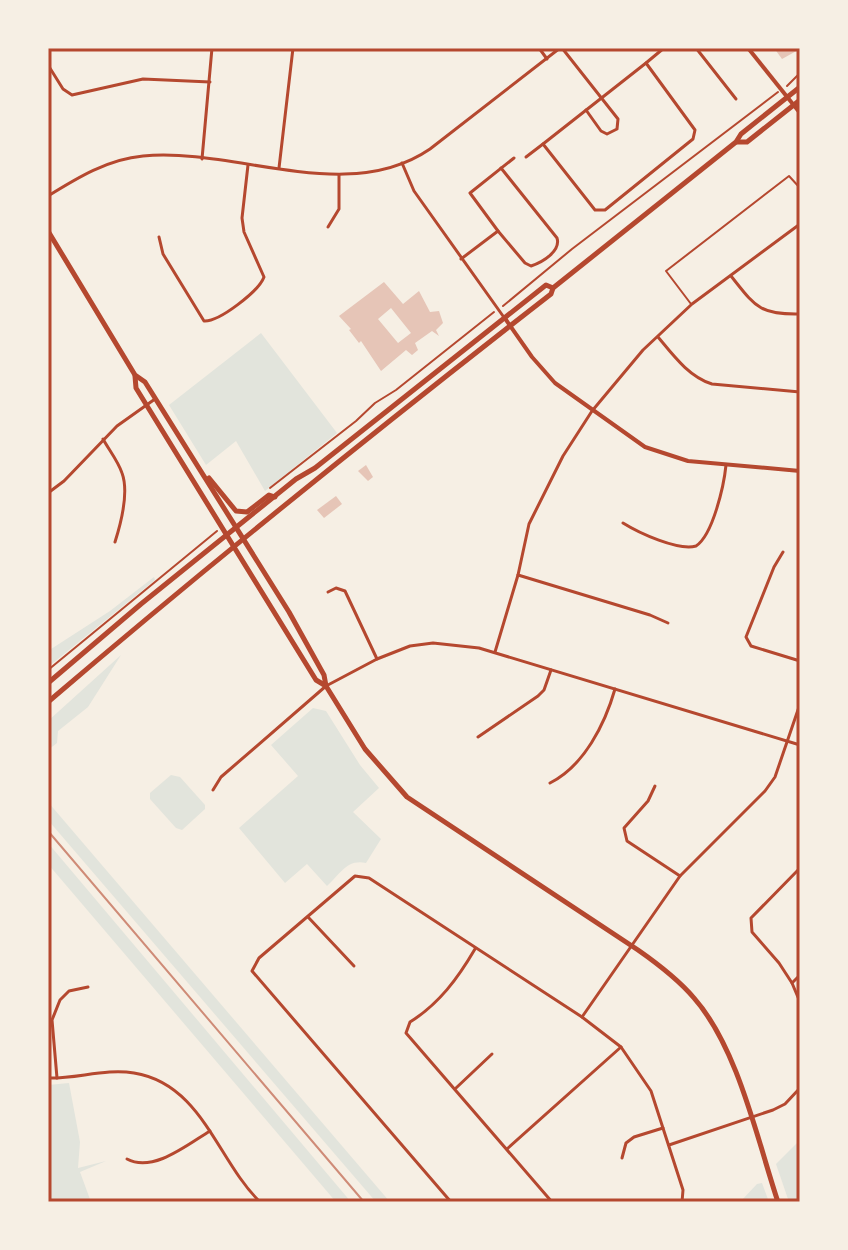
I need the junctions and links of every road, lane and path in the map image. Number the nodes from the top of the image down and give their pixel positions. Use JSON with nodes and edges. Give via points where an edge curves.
{"nodes":[{"id":1,"x":212,"y":48,"type":"edge"},
{"id":2,"x":293,"y":48,"type":"edge"},
{"id":3,"x":539,"y":48,"type":"edge"},
{"id":4,"x":561,"y":48,"type":"edge"},
{"id":5,"x":664,"y":48,"type":"edge"},
{"id":6,"x":696,"y":48,"type":"edge"},
{"id":7,"x":748,"y":48,"type":"edge"},
{"id":8,"x":547,"y":59,"type":"junction"},
{"id":9,"x":646,"y":63,"type":"junction"},
{"id":10,"x":48,"y":65,"type":"edge"},
{"id":11,"x":800,"y":73,"type":"edge"},
{"id":12,"x":210,"y":82,"type":"junction"},
{"id":13,"x":787,"y":85,"type":"dead end"},
{"id":14,"x":800,"y":87,"type":"edge"},
{"id":15,"x":772,"y":97,"type":"dead end"},
{"id":16,"x":787,"y":97,"type":"junction"},
{"id":17,"x":601,"y":99,"type":"junction"},
{"id":18,"x":736,"y":99,"type":"dead end"},
{"id":19,"x":800,"y":100,"type":"edge"},
{"id":20,"x":794,"y":105,"type":"junction"},
{"id":21,"x":586,"y":110,"type":"junction"},
{"id":22,"x":800,"y":113,"type":"edge"},
{"id":23,"x":736,"y":142,"type":"junction"},
{"id":24,"x":543,"y":144,"type":"junction"},
{"id":25,"x":526,"y":157,"type":"dead end"},
{"id":26,"x":514,"y":158,"type":"dead end"},
{"id":27,"x":202,"y":159,"type":"junction"},
{"id":28,"x":402,"y":163,"type":"junction"},
{"id":29,"x":248,"y":165,"type":"junction"},
{"id":30,"x":279,"y":168,"type":"junction"},
{"id":31,"x":501,"y":168,"type":"junction"},
{"id":32,"x":339,"y":175,"type":"junction"},
{"id":33,"x":800,"y":188,"type":"edge"},
{"id":34,"x":48,"y":196,"type":"edge"},
{"id":35,"x":800,"y":224,"type":"edge"},
{"id":36,"x":328,"y":227,"type":"dead end"},
{"id":37,"x":48,"y":231,"type":"edge"},
{"id":38,"x":498,"y":231,"type":"junction"},
{"id":39,"x":159,"y":237,"type":"dead end"},
{"id":40,"x":461,"y":259,"type":"junction"},
{"id":41,"x":731,"y":276,"type":"junction"},
{"id":42,"x":553,"y":288,"type":"junction"},
{"id":43,"x":505,"y":304,"type":"dead end"},
{"id":44,"x":692,"y":304,"type":"junction"},
{"id":45,"x":492,"y":314,"type":"dead end"},
{"id":46,"x":800,"y":314,"type":"edge"},
{"id":47,"x":504,"y":317,"type":"junction"},
{"id":48,"x":510,"y":326,"type":"junction"},
{"id":49,"x":658,"y":337,"type":"junction"},
{"id":50,"x":135,"y":375,"type":"junction"},
{"id":51,"x":800,"y":392,"type":"edge"},
{"id":52,"x":155,"y":399,"type":"junction"},
{"id":53,"x":147,"y":404,"type":"junction"},
{"id":54,"x":592,"y":411,"type":"junction"},
{"id":55,"x":103,"y":439,"type":"junction"},
{"id":56,"x":726,"y":465,"type":"junction"},
{"id":57,"x":800,"y":471,"type":"edge"},
{"id":58,"x":204,"y":476,"type":"junction"},
{"id":59,"x":48,"y":493,"type":"edge"},
{"id":60,"x":262,"y":495,"type":"dead end"},
{"id":61,"x":275,"y":497,"type":"junction"},
{"id":62,"x":623,"y":523,"type":"dead end"},
{"id":63,"x":236,"y":527,"type":"junction"},
{"id":64,"x":215,"y":532,"type":"dead end"},
{"id":65,"x":226,"y":535,"type":"junction"},
{"id":66,"x":244,"y":539,"type":"junction"},
{"id":67,"x":115,"y":542,"type":"dead end"},
{"id":68,"x":234,"y":547,"type":"junction"},
{"id":69,"x":783,"y":552,"type":"dead end"},
{"id":70,"x":518,"y":575,"type":"junction"},
{"id":71,"x":328,"y":592,"type":"dead end"},
{"id":72,"x":668,"y":623,"type":"dead end"},
{"id":73,"x":495,"y":652,"type":"junction"},
{"id":74,"x":377,"y":659,"type":"junction"},
{"id":75,"x":800,"y":661,"type":"edge"},
{"id":76,"x":48,"y":670,"type":"edge"},
{"id":77,"x":551,"y":670,"type":"junction"},
{"id":78,"x":48,"y":683,"type":"edge"},
{"id":79,"x":326,"y":686,"type":"junction"},
{"id":80,"x":615,"y":689,"type":"junction"},
{"id":81,"x":48,"y":702,"type":"edge"},
{"id":82,"x":800,"y":704,"type":"edge"},
{"id":83,"x":478,"y":737,"type":"dead end"},
{"id":84,"x":789,"y":741,"type":"junction"},
{"id":85,"x":800,"y":745,"type":"edge"},
{"id":86,"x":550,"y":783,"type":"dead end"},
{"id":87,"x":655,"y":786,"type":"dead end"},
{"id":88,"x":213,"y":790,"type":"dead end"},
{"id":89,"x":800,"y":868,"type":"edge"},
{"id":90,"x":680,"y":876,"type":"junction"},
{"id":91,"x":308,"y":917,"type":"junction"},
{"id":92,"x":632,"y":945,"type":"junction"},
{"id":93,"x":475,"y":949,"type":"junction"},
{"id":94,"x":354,"y":966,"type":"dead end"},
{"id":95,"x":800,"y":975,"type":"edge"},
{"id":96,"x":792,"y":983,"type":"junction"},
{"id":97,"x":88,"y":987,"type":"dead end"},
{"id":98,"x":800,"y":1002,"type":"edge"},
{"id":99,"x":582,"y":1017,"type":"junction"},
{"id":100,"x":621,"y":1047,"type":"junction"},
{"id":101,"x":492,"y":1054,"type":"dead end"},
{"id":102,"x":48,"y":1078,"type":"edge"},
{"id":103,"x":57,"y":1078,"type":"junction"},
{"id":104,"x":456,"y":1088,"type":"junction"},
{"id":105,"x":800,"y":1088,"type":"edge"},
{"id":106,"x":750,"y":1117,"type":"junction"},
{"id":107,"x":663,"y":1128,"type":"junction"},
{"id":108,"x":210,"y":1131,"type":"junction"},
{"id":109,"x":669,"y":1145,"type":"junction"},
{"id":110,"x":507,"y":1149,"type":"junction"},
{"id":111,"x":622,"y":1158,"type":"dead end"},
{"id":112,"x":127,"y":1159,"type":"dead end"},
{"id":113,"x":260,"y":1202,"type":"edge"},
{"id":114,"x":451,"y":1202,"type":"edge"},
{"id":115,"x":552,"y":1202,"type":"edge"},
{"id":116,"x":682,"y":1202,"type":"edge"},
{"id":117,"x":778,"y":1202,"type":"edge"}],
"edges":[{"from":1,"to":12,"type":"street"},
{"from":2,"to":30,"type":"street"},
{"from":3,"to":8,"type":"street"},
{"from":4,"to":8,"type":"street"},
{"from":4,"to":17,"type":"street"},
{"from":5,"to":9,"type":"street"},
{"from":6,"to":18,"type":"street"},
{"from":7,"to":16,"type":"street"},
{"from":8,"to":28,"type":"street","via":[[441,141]]},
{"from":9,"to":17,"type":"street"},
{"from":9,"to":24,"type":"street","via":[[695,135],[605,210],[595,210]]},
{"from":10,"to":12,"type":"street","via":[[63,89],[78,95],[143,79]]},
{"from":11,"to":13,"type":"path"},
{"from":12,"to":27,"type":"street"},
{"from":14,"to":16,"type":"main road"},
{"from":15,"to":43,"type":"path"},
{"from":16,"to":20,"type":"street"},
{"from":16,"to":23,"type":"main road"},
{"from":17,"to":21,"type":"street"},
{"from":17,"to":21,"type":"street","via":[[618,119],[614,132],[601,131]]},
{"from":19,"to":20,"type":"main road"},
{"from":20,"to":22,"type":"street"},
{"from":20,"to":23,"type":"main road","via":[[747,142]]},
{"from":21,"to":24,"type":"street"},
{"from":23,"to":42,"type":"main road"},
{"from":24,"to":25,"type":"street"},
{"from":26,"to":31,"type":"street"},
{"from":27,"to":29,"type":"street"},
{"from":27,"to":34,"type":"street","via":[[128,159],[85,174]]},
{"from":28,"to":32,"type":"street"},
{"from":28,"to":40,"type":"street","via":[[414,191]]},
{"from":29,"to":30,"type":"street"},
{"from":29,"to":39,"type":"street","via":[[242,218],[264,277],[260,286],[216,320],[204,321],[163,254]]},
{"from":30,"to":32,"type":"street"},
{"from":31,"to":38,"type":"street","via":[[470,193]]},
{"from":31,"to":38,"type":"street","via":[[559,244],[531,266]]},
{"from":32,"to":36,"type":"street","via":[[339,209]]},
{"from":33,"to":44,"type":"lane","via":[[789,176],[666,271]]},
{"from":35,"to":41,"type":"street"},
{"from":37,"to":50,"type":"main road"},
{"from":38,"to":40,"type":"street"},
{"from":40,"to":47,"type":"street"},
{"from":41,"to":44,"type":"street"},
{"from":41,"to":46,"type":"street","via":[[756,307]]},
{"from":42,"to":47,"type":"main road","via":[[546,285]]},
{"from":42,"to":48,"type":"main road"},
{"from":44,"to":49,"type":"street"},
{"from":45,"to":60,"type":"path"},
{"from":47,"to":48,"type":"street"},
{"from":47,"to":61,"type":"main road"},
{"from":48,"to":54,"type":"street","via":[[550,378]]},
{"from":48,"to":66,"type":"main road"},
{"from":49,"to":51,"type":"street","via":[[702,381]]},
{"from":49,"to":54,"type":"street"},
{"from":50,"to":52,"type":"main road"},
{"from":50,"to":53,"type":"main road","via":[[136,388]]},
{"from":52,"to":53,"type":"street"},
{"from":52,"to":58,"type":"main road"},
{"from":53,"to":55,"type":"street"},
{"from":53,"to":65,"type":"main road"},
{"from":54,"to":56,"type":"street","via":[[658,453]]},
{"from":54,"to":70,"type":"street","via":[[529,524]]},
{"from":55,"to":59,"type":"street"},
{"from":55,"to":67,"type":"street","via":[[124,482]]},
{"from":56,"to":57,"type":"street"},
{"from":56,"to":62,"type":"street","via":[[724,488],[705,538],[696,546],[682,547]]},
{"from":58,"to":61,"type":"main road","via":[[236,511],[247,512],[269,495]]},
{"from":58,"to":63,"type":"main road"},
{"from":61,"to":63,"type":"main road"},
{"from":63,"to":65,"type":"main road"},
{"from":63,"to":66,"type":"main road"},
{"from":64,"to":76,"type":"path"},
{"from":65,"to":68,"type":"main road"},
{"from":65,"to":78,"type":"main road"},
{"from":66,"to":68,"type":"main road"},
{"from":66,"to":79,"type":"main road","via":[[299,629]]},
{"from":68,"to":79,"type":"main road","via":[[316,680]]},
{"from":68,"to":81,"type":"main road"},
{"from":69,"to":75,"type":"street","via":[[746,637],[751,646]]},
{"from":70,"to":72,"type":"street"},
{"from":70,"to":73,"type":"street"},
{"from":71,"to":74,"type":"street","via":[[345,591]]},
{"from":73,"to":74,"type":"street","via":[[433,643]]},
{"from":73,"to":77,"type":"street"},
{"from":74,"to":79,"type":"street"},
{"from":77,"to":80,"type":"street"},
{"from":77,"to":83,"type":"street","via":[[538,696]]},
{"from":79,"to":88,"type":"street","via":[[221,777]]},
{"from":79,"to":92,"type":"main road","via":[[365,749],[407,797]]},
{"from":80,"to":84,"type":"street"},
{"from":80,"to":86,"type":"street","via":[[602,727],[565,776]]},
{"from":82,"to":84,"type":"street"},
{"from":84,"to":85,"type":"street"},
{"from":84,"to":90,"type":"street","via":[[765,791]]},
{"from":87,"to":90,"type":"street","via":[[624,828],[624,836]]},
{"from":89,"to":96,"type":"street","via":[[750,925]]},
{"from":90,"to":92,"type":"street"},
{"from":91,"to":93,"type":"street","via":[[348,880],[361,875]]},
{"from":91,"to":94,"type":"street"},
{"from":91,"to":114,"type":"street","via":[[259,958],[252,971]]},
{"from":92,"to":99,"type":"street"},
{"from":92,"to":106,"type":"main road","via":[[664,968],[714,1024]]},
{"from":93,"to":99,"type":"street"},
{"from":93,"to":104,"type":"street","via":[[450,988],[407,1026],[406,1033]]},
{"from":95,"to":96,"type":"street"},
{"from":96,"to":98,"type":"street"},
{"from":97,"to":103,"type":"street","via":[[69,991],[55,1010]]},
{"from":99,"to":100,"type":"street"},
{"from":100,"to":107,"type":"street","via":[[651,1091]]},
{"from":100,"to":110,"type":"street"},
{"from":101,"to":104,"type":"street"},
{"from":102,"to":103,"type":"street"},
{"from":103,"to":108,"type":"street","via":[[108,1072],[149,1076],[181,1093]]},
{"from":104,"to":110,"type":"street"},
{"from":105,"to":106,"type":"street","via":[[785,1104]]},
{"from":106,"to":109,"type":"street"},
{"from":106,"to":117,"type":"main road"},
{"from":107,"to":109,"type":"street"},
{"from":107,"to":111,"type":"street","via":[[634,1137]]},
{"from":108,"to":112,"type":"street","via":[[152,1162],[138,1165]]},
{"from":108,"to":113,"type":"street"},
{"from":109,"to":116,"type":"street"},
{"from":110,"to":115,"type":"street"}]}
